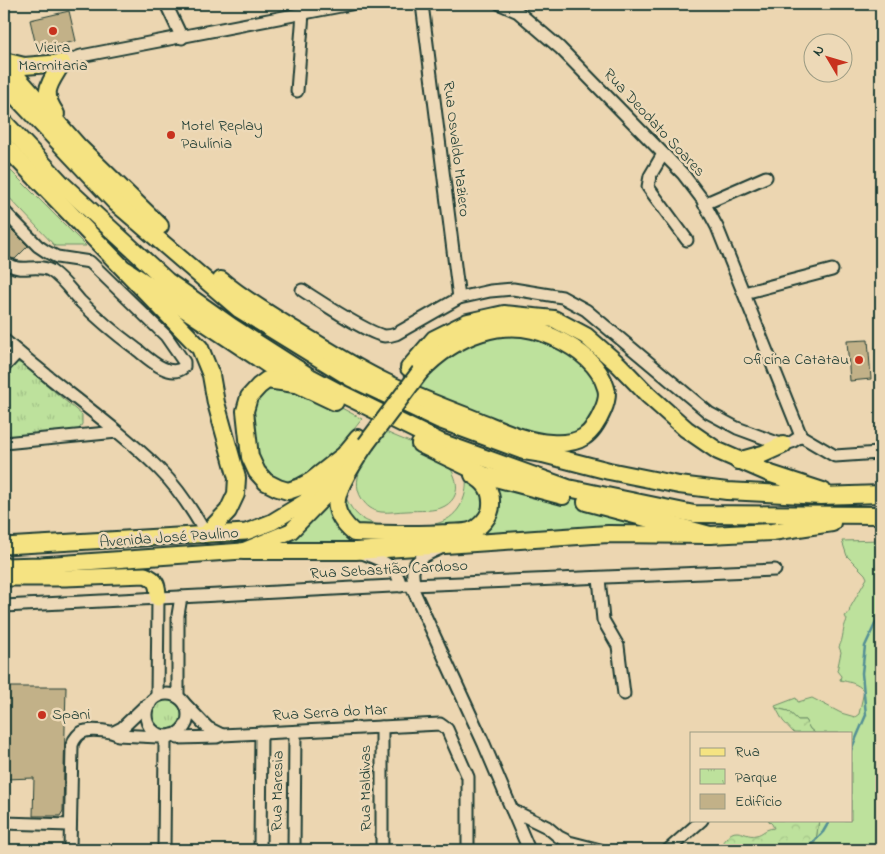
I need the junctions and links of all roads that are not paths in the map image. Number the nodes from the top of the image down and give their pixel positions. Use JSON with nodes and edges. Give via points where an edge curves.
{"nodes":[{"id":1,"x":166,"y":4,"type":"edge"},
{"id":2,"x":351,"y":4,"type":"edge"},
{"id":3,"x":422,"y":4,"type":"edge"},
{"id":4,"x":500,"y":4,"type":"edge"},
{"id":5,"x":302,"y":13,"type":"junction"},
{"id":6,"x":182,"y":38,"type":"junction"},
{"id":7,"x":4,"y":61,"type":"edge"},
{"id":8,"x":62,"y":62,"type":"junction"},
{"id":9,"x":4,"y":84,"type":"edge"},
{"id":10,"x":297,"y":91,"type":"dead end"},
{"id":11,"x":4,"y":122,"type":"edge"},
{"id":12,"x":4,"y":146,"type":"edge"},
{"id":13,"x":80,"y":148,"type":"junction"},
{"id":14,"x":663,"y":154,"type":"junction"},
{"id":15,"x":766,"y":177,"type":"dead end"},
{"id":16,"x":704,"y":204,"type":"junction"},
{"id":17,"x":4,"y":211,"type":"edge"},
{"id":18,"x":686,"y":240,"type":"dead end"},
{"id":19,"x":10,"y":265,"type":"dead end"},
{"id":20,"x":126,"y":270,"type":"junction"},
{"id":21,"x":832,"y":270,"type":"dead end"},
{"id":22,"x":302,"y":290,"type":"dead end"},
{"id":23,"x":744,"y":293,"type":"junction"},
{"id":24,"x":459,"y":298,"type":"junction"},
{"id":25,"x":4,"y":340,"type":"edge"},
{"id":26,"x":18,"y":352,"type":"junction"},
{"id":27,"x":4,"y":367,"type":"edge"},
{"id":28,"x":415,"y":370,"type":"junction"},
{"id":29,"x":297,"y":384,"type":"junction"},
{"id":30,"x":117,"y":432,"type":"junction"},
{"id":31,"x":800,"y":436,"type":"junction"},
{"id":32,"x":4,"y":443,"type":"edge"},
{"id":33,"x":783,"y":445,"type":"junction"},
{"id":34,"x":357,"y":448,"type":"junction"},
{"id":35,"x":879,"y":453,"type":"dead end"},
{"id":36,"x":444,"y":456,"type":"junction"},
{"id":37,"x":738,"y":461,"type":"junction"},
{"id":38,"x":881,"y":494,"type":"edge"},
{"id":39,"x":839,"y":496,"type":"junction"},
{"id":40,"x":881,"y":515,"type":"edge"},
{"id":41,"x":206,"y":534,"type":"junction"},
{"id":42,"x":710,"y":535,"type":"junction"},
{"id":43,"x":4,"y":536,"type":"edge"},
{"id":44,"x":42,"y":544,"type":"junction"},
{"id":45,"x":4,"y":546,"type":"edge"},
{"id":46,"x":444,"y":546,"type":"junction"},
{"id":47,"x":243,"y":551,"type":"junction"},
{"id":48,"x":356,"y":551,"type":"junction"},
{"id":49,"x":41,"y":565,"type":"junction"},
{"id":50,"x":4,"y":566,"type":"edge"},
{"id":51,"x":775,"y":570,"type":"dead end"},
{"id":52,"x":4,"y":573,"type":"edge"},
{"id":53,"x":4,"y":578,"type":"edge"},
{"id":54,"x":600,"y":578,"type":"junction"},
{"id":55,"x":409,"y":585,"type":"junction"},
{"id":56,"x":181,"y":597,"type":"junction"},
{"id":57,"x":158,"y":598,"type":"junction"},
{"id":58,"x":4,"y":606,"type":"edge"},
{"id":59,"x":158,"y":645,"type":"junction"},
{"id":60,"x":178,"y":646,"type":"junction"},
{"id":61,"x":624,"y":694,"type":"dead end"},
{"id":62,"x":153,"y":700,"type":"junction"},
{"id":63,"x":182,"y":701,"type":"junction"},
{"id":64,"x":382,"y":726,"type":"junction"},
{"id":65,"x":114,"y":732,"type":"junction"},
{"id":66,"x":295,"y":732,"type":"junction"},
{"id":67,"x":261,"y":733,"type":"junction"},
{"id":68,"x":167,"y":735,"type":"junction"},
{"id":69,"x":222,"y":735,"type":"junction"},
{"id":70,"x":512,"y":810,"type":"junction"},
{"id":71,"x":700,"y":822,"type":"edge"},
{"id":72,"x":4,"y":824,"type":"edge"},
{"id":73,"x":70,"y":825,"type":"junction"},
{"id":74,"x":70,"y":850,"type":"edge"},
{"id":75,"x":164,"y":850,"type":"edge"},
{"id":76,"x":260,"y":850,"type":"edge"},
{"id":77,"x":294,"y":850,"type":"edge"},
{"id":78,"x":382,"y":850,"type":"edge"},
{"id":79,"x":468,"y":850,"type":"edge"},
{"id":80,"x":529,"y":850,"type":"edge"},
{"id":81,"x":600,"y":850,"type":"edge"},
{"id":82,"x":668,"y":850,"type":"edge"}],
"edges":[{"from":1,"to":6,"type":"street"},
{"from":2,"to":5,"type":"street"},
{"from":3,"to":24,"type":"street","name":"Rua Osvaldo Maziero"},
{"from":4,"to":14,"type":"street","name":"Rua Deodato Soares","via":[[518,12],[560,48]]},
{"from":5,"to":6,"type":"street"},
{"from":5,"to":10,"type":"street"},
{"from":6,"to":8,"type":"street"},
{"from":7,"to":8,"type":"highway","via":[[24,66]]},
{"from":7,"to":13,"type":"highway"},
{"from":8,"to":13,"type":"highway","via":[[47,90],[49,104]]},
{"from":9,"to":39,"type":"highway","via":[[116,203],[239,309],[351,378],[440,420],[524,451],[679,485],[727,491]]},
{"from":11,"to":40,"type":"highway","via":[[62,184],[167,281],[310,377],[440,442],[568,488],[694,514]]},
{"from":12,"to":20,"type":"highway"},
{"from":13,"to":28,"type":"highway","via":[[155,222],[229,287],[384,382],[497,428],[550,443],[572,443],[584,438],[593,429],[606,404],[607,389],[589,360],[570,345],[544,332],[520,328],[495,329],[471,335]]},
{"from":14,"to":16,"type":"street","name":"Rua Deodato Soares","via":[[683,174]]},
{"from":14,"to":18,"type":"street","via":[[648,186]]},
{"from":15,"to":16,"type":"street"},
{"from":16,"to":23,"type":"street","name":"Rua Deodato Soares"},
{"from":17,"to":19,"type":"street","via":[[47,252],[57,257],[90,262],[166,336],[184,362],[184,368],[170,372],[114,333],[50,270]]},
{"from":20,"to":29,"type":"highway"},
{"from":20,"to":41,"type":"highway","via":[[200,348],[211,375],[236,478],[236,494],[228,511]]},
{"from":21,"to":23,"type":"street"},
{"from":22,"to":24,"type":"street","via":[[355,322],[386,336],[396,334]]},
{"from":23,"to":31,"type":"street","name":"Rua Deodato Soares"},
{"from":24,"to":33,"type":"street","via":[[513,289],[562,297],[586,310],[709,413],[737,428]]},
{"from":25,"to":26,"type":"street"},
{"from":26,"to":27,"type":"street"},
{"from":26,"to":30,"type":"street"},
{"from":28,"to":34,"type":"highway","bridge":true},
{"from":28,"to":37,"type":"highway","via":[[434,339],[468,322],[504,314],[554,319],[586,336],[686,429],[718,452]]},
{"from":29,"to":34,"type":"highway","via":[[268,380],[249,397],[246,411],[250,458],[266,482],[288,491],[300,487]]},
{"from":29,"to":36,"type":"highway"},
{"from":30,"to":32,"type":"street"},
{"from":30,"to":41,"type":"street","via":[[160,470],[193,510]]},
{"from":31,"to":33,"type":"street"},
{"from":31,"to":35,"type":"street","via":[[835,456]]},
{"from":33,"to":37,"type":"highway"},
{"from":34,"to":36,"type":"highway","via":[[335,504],[342,521],[354,533],[413,535],[470,532],[479,526],[491,508],[490,492],[485,482]]},
{"from":34,"to":41,"type":"main road","name":"Avenida José Paulino","via":[[305,502],[272,522],[246,532]]},
{"from":34,"to":47,"type":"main road","name":"Avenida José Paulino","via":[[326,495],[291,531]]},
{"from":36,"to":42,"type":"highway","via":[[484,475]]},
{"from":37,"to":39,"type":"highway"},
{"from":38,"to":39,"type":"highway"},
{"from":40,"to":42,"type":"highway","via":[[772,532]]},
{"from":41,"to":44,"type":"main road","name":"Avenida José Paulino"},
{"from":42,"to":46,"type":"highway","via":[[608,534]]},
{"from":43,"to":44,"type":"main road"},
{"from":44,"to":45,"type":"main road","name":"Avenida José Paulino"},
{"from":46,"to":48,"type":"highway"},
{"from":46,"to":55,"type":"street","via":[[418,560]]},
{"from":47,"to":48,"type":"highway"},
{"from":47,"to":49,"type":"main road","name":"Avenida José Paulino"},
{"from":48,"to":55,"type":"street","via":[[385,562]]},
{"from":49,"to":50,"type":"main road","name":"Avenida José Paulino"},
{"from":49,"to":52,"type":"main road"},
{"from":51,"to":54,"type":"street","name":"Rua Sebastião Cardoso"},
{"from":53,"to":57,"type":"main road","via":[[145,575],[156,583]]},
{"from":54,"to":55,"type":"street","name":"Rua Sebastião Cardoso"},
{"from":54,"to":61,"type":"street","via":[[603,620],[618,646]]},
{"from":55,"to":56,"type":"street","name":"Rua Sebastião Cardoso"},
{"from":55,"to":70,"type":"street"},
{"from":56,"to":57,"type":"street","name":"Rua Sebastião Cardoso"},
{"from":56,"to":60,"type":"street"},
{"from":57,"to":58,"type":"street","name":"Rua Sebastião Cardoso"},
{"from":57,"to":59,"type":"street"},
{"from":59,"to":60,"type":"street","via":[[168,649]]},
{"from":59,"to":62,"type":"street"},
{"from":60,"to":63,"type":"street"},
{"from":62,"to":63,"type":"street","via":[[168,694]]},
{"from":62,"to":65,"type":"street"},
{"from":62,"to":68,"type":"street","via":[[147,709],[147,720],[152,729]]},
{"from":63,"to":68,"type":"street","via":[[188,715],[185,726]]},
{"from":63,"to":69,"type":"street","via":[[208,728]]},
{"from":64,"to":66,"type":"street","name":"Rua Serra do Mar"},
{"from":64,"to":78,"type":"street","name":"Rua Maldivas"},
{"from":64,"to":79,"type":"street","name":"Rua Serra do Mar","via":[[440,724],[447,729],[468,777]]},
{"from":65,"to":68,"type":"street","name":"Rua Serra do Mar","via":[[118,735]]},
{"from":65,"to":73,"type":"street","name":"Rua Serra do Mar","via":[[86,730],[72,745]]},
{"from":66,"to":67,"type":"street","name":"Rua Serra do Mar"},
{"from":66,"to":77,"type":"street","name":"Rua Maresia"},
{"from":67,"to":69,"type":"street","name":"Rua Serra do Mar"},
{"from":67,"to":76,"type":"street"},
{"from":68,"to":69,"type":"street","name":"Rua Serra do Mar","via":[[178,738]]},
{"from":68,"to":75,"type":"street"},
{"from":70,"to":80,"type":"street"},
{"from":70,"to":81,"type":"street","via":[[569,842]]},
{"from":71,"to":82,"type":"street"},
{"from":72,"to":73,"type":"street"},
{"from":73,"to":74,"type":"street"}]}
